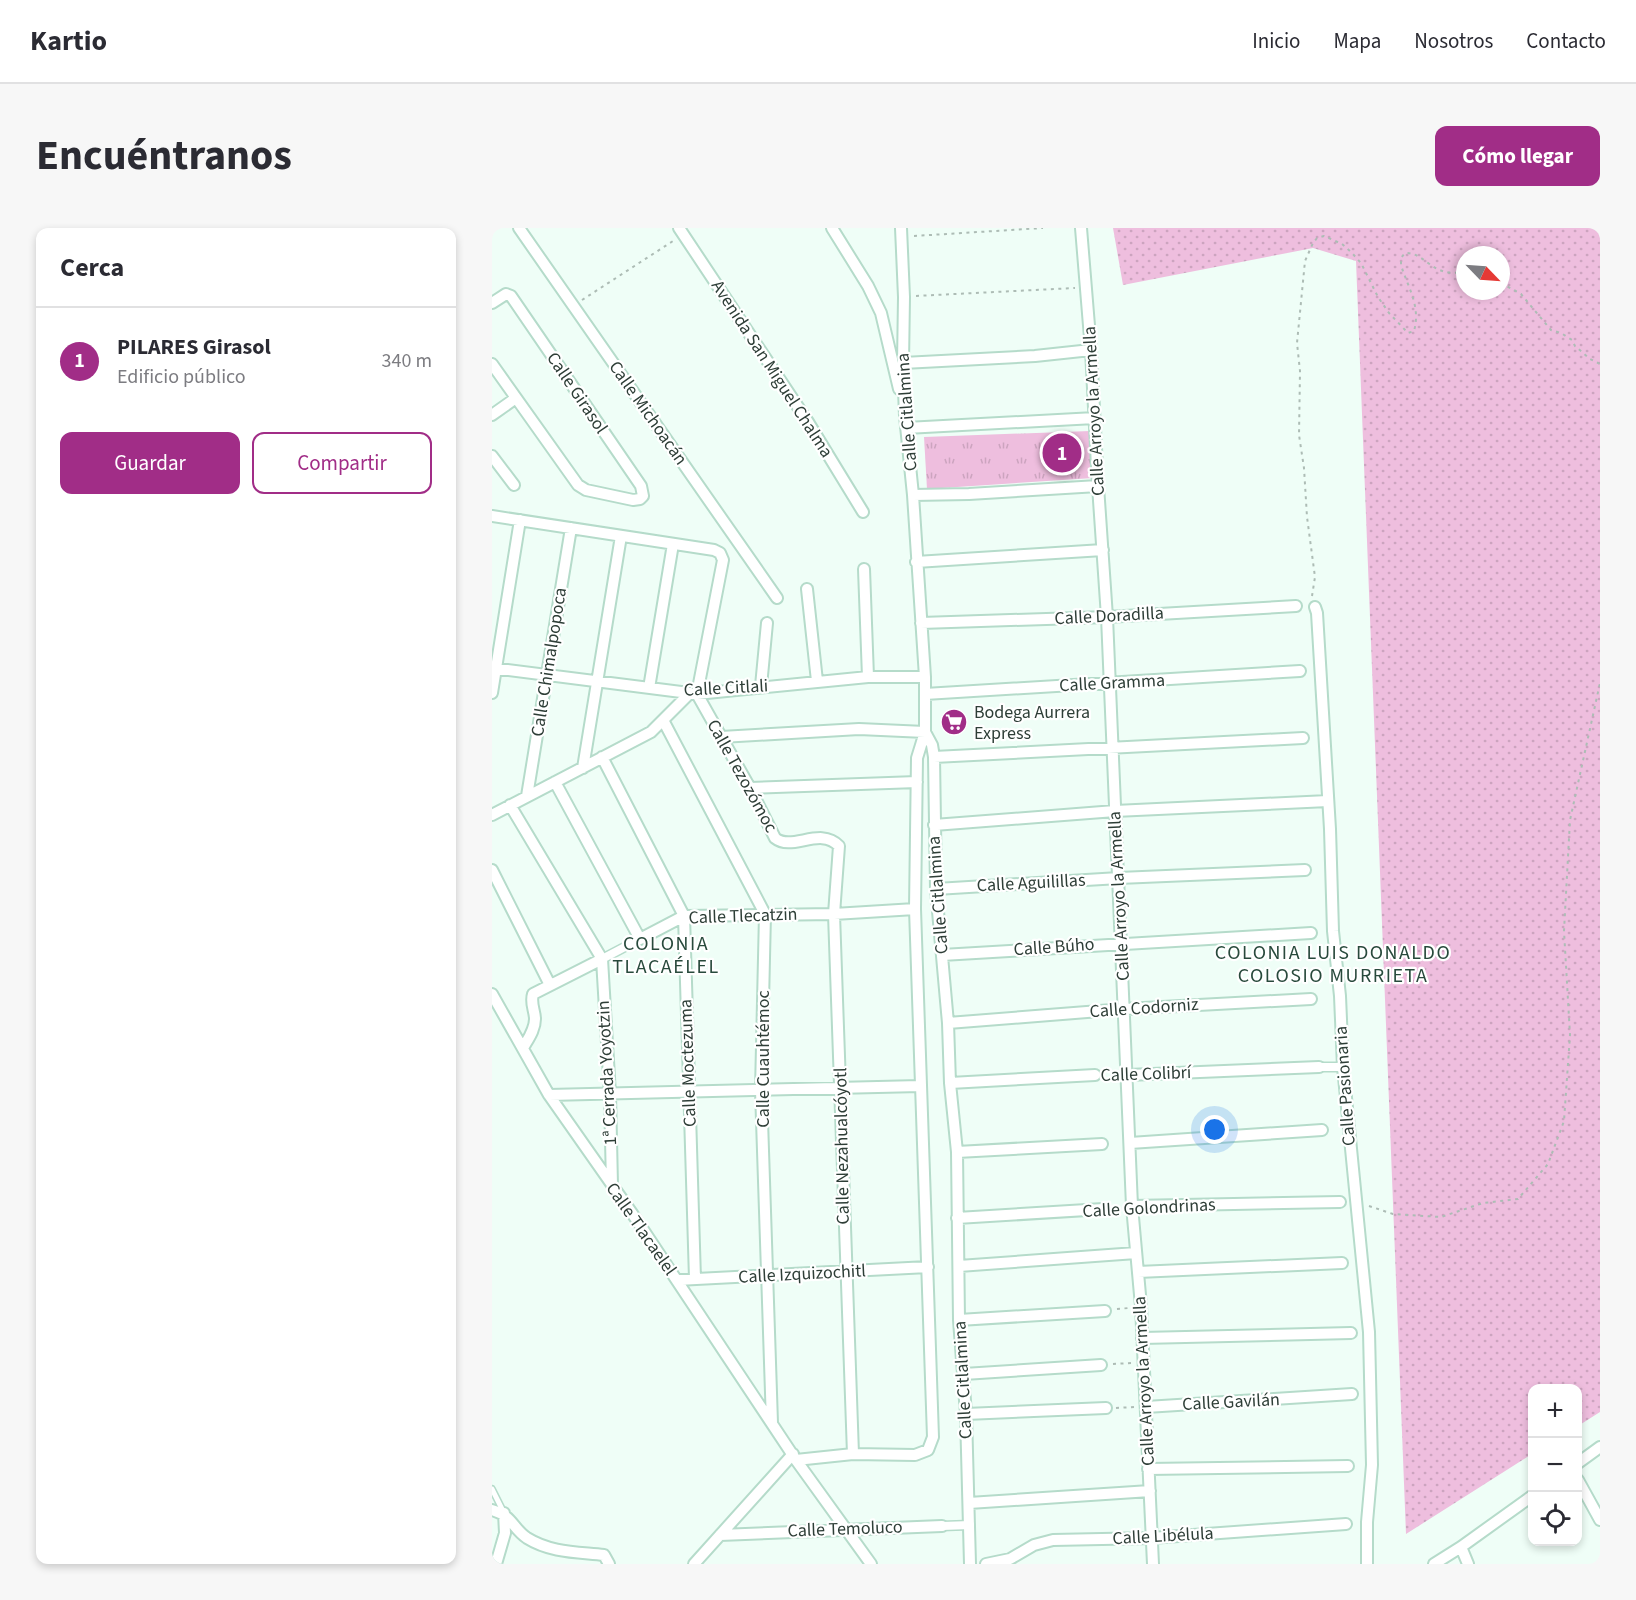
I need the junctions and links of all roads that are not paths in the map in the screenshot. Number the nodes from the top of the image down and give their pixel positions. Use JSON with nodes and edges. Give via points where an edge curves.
{"nodes":[{"id":1,"x":519,"y":228,"type":"edge"},
{"id":2,"x":832,"y":228,"type":"edge"},
{"id":3,"x":1081,"y":228,"type":"edge"},
{"id":4,"x":681,"y":231,"type":"edge"},
{"id":5,"x":901,"y":232,"type":"edge"},
{"id":6,"x":492,"y":303,"type":"edge"},
{"id":7,"x":1091,"y":350,"type":"junction"},
{"id":8,"x":903,"y":363,"type":"junction"},
{"id":9,"x":492,"y":364,"type":"edge"},
{"id":10,"x":516,"y":398,"type":"junction"},
{"id":11,"x":492,"y":415,"type":"edge"},
{"id":12,"x":905,"y":416,"type":"junction"},
{"id":13,"x":1095,"y":418,"type":"junction"},
{"id":14,"x":906,"y":428,"type":"junction"},
{"id":15,"x":492,"y":456,"type":"edge"},
{"id":16,"x":514,"y":486,"type":"dead end"},
{"id":17,"x":1098,"y":486,"type":"junction"},
{"id":18,"x":913,"y":495,"type":"junction"},
{"id":19,"x":863,"y":512,"type":"dead end"},
{"id":20,"x":492,"y":516,"type":"edge"},
{"id":21,"x":520,"y":520,"type":"junction"},
{"id":22,"x":571,"y":528,"type":"junction"},
{"id":23,"x":621,"y":536,"type":"junction"},
{"id":24,"x":673,"y":544,"type":"junction"},
{"id":25,"x":1103,"y":550,"type":"junction"},
{"id":26,"x":916,"y":562,"type":"junction"},
{"id":27,"x":864,"y":569,"type":"dead end"},
{"id":28,"x":807,"y":589,"type":"dead end"},
{"id":29,"x":777,"y":598,"type":"dead end"},
{"id":30,"x":1296,"y":606,"type":"dead end"},
{"id":31,"x":1312,"y":606,"type":"road end"},
{"id":32,"x":1107,"y":617,"type":"junction"},
{"id":33,"x":766,"y":623,"type":"dead end"},
{"id":34,"x":921,"y":623,"type":"junction"},
{"id":35,"x":494,"y":669,"type":"edge"},
{"id":36,"x":1300,"y":671,"type":"dead end"},
{"id":37,"x":547,"y":675,"type":"junction"},
{"id":38,"x":868,"y":677,"type":"junction"},
{"id":39,"x":925,"y":677,"type":"junction"},
{"id":40,"x":597,"y":681,"type":"junction"},
{"id":41,"x":817,"y":681,"type":"junction"},
{"id":42,"x":1111,"y":683,"type":"junction"},
{"id":43,"x":760,"y":686,"type":"junction"},
{"id":44,"x":650,"y":688,"type":"junction"},
{"id":45,"x":492,"y":693,"type":"edge"},
{"id":46,"x":693,"y":693,"type":"junction"},
{"id":47,"x":925,"y":694,"type":"junction"},
{"id":48,"x":663,"y":720,"type":"junction"},
{"id":49,"x":925,"y":732,"type":"junction"},
{"id":50,"x":721,"y":737,"type":"junction"},
{"id":51,"x":1303,"y":738,"type":"dead end"},
{"id":52,"x":1113,"y":748,"type":"junction"},
{"id":53,"x":602,"y":757,"type":"junction"},
{"id":54,"x":934,"y":757,"type":"junction"},
{"id":55,"x":583,"y":768,"type":"junction"},
{"id":56,"x":555,"y":782,"type":"junction"},
{"id":57,"x":917,"y":782,"type":"junction"},
{"id":58,"x":750,"y":788,"type":"junction"},
{"id":59,"x":527,"y":796,"type":"junction"},
{"id":60,"x":1328,"y":801,"type":"junction"},
{"id":61,"x":510,"y":805,"type":"junction"},
{"id":62,"x":1115,"y":811,"type":"junction"},
{"id":63,"x":492,"y":815,"type":"edge"},
{"id":64,"x":934,"y":825,"type":"junction"},
{"id":65,"x":833,"y":840,"type":"joint"},
{"id":66,"x":492,"y":870,"type":"edge"},
{"id":67,"x":1305,"y":870,"type":"dead end"},
{"id":68,"x":1119,"y":878,"type":"junction"},
{"id":69,"x":936,"y":889,"type":"junction"},
{"id":70,"x":915,"y":909,"type":"junction"},
{"id":71,"x":765,"y":914,"type":"junction"},
{"id":72,"x":834,"y":914,"type":"junction"},
{"id":73,"x":684,"y":916,"type":"junction"},
{"id":74,"x":1311,"y":933,"type":"dead end"},
{"id":75,"x":640,"y":939,"type":"junction"},
{"id":76,"x":1120,"y":943,"type":"junction"},
{"id":77,"x":942,"y":955,"type":"junction"},
{"id":78,"x":602,"y":959,"type":"junction"},
{"id":79,"x":550,"y":985,"type":"junction"},
{"id":80,"x":492,"y":994,"type":"edge"},
{"id":81,"x":1311,"y":999,"type":"dead end"},
{"id":82,"x":1125,"y":1009,"type":"junction"},
{"id":83,"x":948,"y":1023,"type":"junction"},
{"id":84,"x":523,"y":1048,"type":"junction"},
{"id":85,"x":1319,"y":1067,"type":"joint"},
{"id":86,"x":1343,"y":1067,"type":"junction"},
{"id":87,"x":1128,"y":1075,"type":"junction"},
{"id":88,"x":1095,"y":1076,"type":"dead end"},
{"id":89,"x":950,"y":1083,"type":"junction"},
{"id":90,"x":920,"y":1086,"type":"junction"},
{"id":91,"x":842,"y":1088,"type":"junction"},
{"id":92,"x":761,"y":1090,"type":"junction"},
{"id":93,"x":689,"y":1092,"type":"junction"},
{"id":94,"x":610,"y":1094,"type":"junction"},
{"id":95,"x":549,"y":1095,"type":"junction"},
{"id":96,"x":1322,"y":1130,"type":"dead end"},
{"id":97,"x":1130,"y":1143,"type":"junction"},
{"id":98,"x":1102,"y":1144,"type":"dead end"},
{"id":99,"x":957,"y":1152,"type":"junction"},
{"id":100,"x":612,"y":1186,"type":"junction"},
{"id":101,"x":1340,"y":1202,"type":"dead end"},
{"id":102,"x":1132,"y":1206,"type":"junction"},
{"id":103,"x":1103,"y":1209,"type":"dead end"},
{"id":104,"x":957,"y":1218,"type":"junction"},
{"id":105,"x":1136,"y":1253,"type":"junction"},
{"id":106,"x":1342,"y":1263,"type":"dead end"},
{"id":107,"x":959,"y":1266,"type":"junction"},
{"id":108,"x":928,"y":1267,"type":"junction"},
{"id":109,"x":845,"y":1272,"type":"junction"},
{"id":110,"x":1138,"y":1272,"type":"junction"},
{"id":111,"x":767,"y":1276,"type":"junction"},
{"id":112,"x":695,"y":1279,"type":"junction"},
{"id":113,"x":677,"y":1280,"type":"junction"},
{"id":114,"x":1105,"y":1311,"type":"road end"},
{"id":115,"x":959,"y":1320,"type":"junction"},
{"id":116,"x":1351,"y":1333,"type":"dead end"},
{"id":117,"x":1142,"y":1338,"type":"junction"},
{"id":118,"x":1101,"y":1365,"type":"road end"},
{"id":119,"x":964,"y":1374,"type":"junction"},
{"id":120,"x":1352,"y":1394,"type":"dead end"},
{"id":121,"x":1146,"y":1407,"type":"junction"},
{"id":122,"x":1106,"y":1408,"type":"road end"},
{"id":123,"x":966,"y":1414,"type":"junction"},
{"id":124,"x":772,"y":1423,"type":"junction"},
{"id":125,"x":1600,"y":1447,"type":"edge"},
{"id":126,"x":853,"y":1454,"type":"junction"},
{"id":127,"x":794,"y":1457,"type":"junction"},
{"id":128,"x":1582,"y":1460,"type":"edge"},
{"id":129,"x":1348,"y":1466,"type":"dead end"},
{"id":130,"x":1148,"y":1469,"type":"junction"},
{"id":131,"x":1582,"y":1487,"type":"edge"},
{"id":132,"x":492,"y":1489,"type":"edge"},
{"id":133,"x":1150,"y":1491,"type":"junction"},
{"id":134,"x":1528,"y":1500,"type":"edge"},
{"id":135,"x":969,"y":1503,"type":"junction"},
{"id":136,"x":492,"y":1510,"type":"edge"},
{"id":137,"x":504,"y":1513,"type":"junction"},
{"id":138,"x":1600,"y":1520,"type":"edge"},
{"id":139,"x":1346,"y":1524,"type":"dead end"},
{"id":140,"x":970,"y":1525,"type":"junction"},
{"id":141,"x":942,"y":1526,"type":"joint"},
{"id":142,"x":846,"y":1530,"type":"junction"},
{"id":143,"x":720,"y":1535,"type":"junction"},
{"id":144,"x":1151,"y":1538,"type":"junction"},
{"id":145,"x":1461,"y":1547,"type":"junction"},
{"id":146,"x":496,"y":1564,"type":"edge"},
{"id":147,"x":609,"y":1564,"type":"edge"},
{"id":148,"x":694,"y":1564,"type":"edge"},
{"id":149,"x":871,"y":1564,"type":"edge"},
{"id":150,"x":970,"y":1564,"type":"edge"},
{"id":151,"x":986,"y":1564,"type":"edge"},
{"id":152,"x":1153,"y":1564,"type":"edge"},
{"id":153,"x":1367,"y":1564,"type":"edge"},
{"id":154,"x":1434,"y":1564,"type":"edge"},
{"id":155,"x":1468,"y":1564,"type":"edge"}],
"edges":[{"from":1,"to":29,"type":"street","name":"Calle Michoacán"},
{"from":2,"to":12,"type":"street","via":[[881,313]]},
{"from":3,"to":7,"type":"street","name":"Calle Arroyo la Armella"},
{"from":4,"to":19,"type":"street","name":"Avenida San Miguel Chalma"},
{"from":5,"to":8,"type":"street","name":"Calle Citlalmina"},
{"from":6,"to":10,"type":"street","name":"Calle Girasol","via":[[506,294],[511,296],[641,486],[643,496],[633,500],[578,485]]},
{"from":7,"to":8,"type":"street","via":[[1035,357]]},
{"from":7,"to":13,"type":"street","name":"Calle Arroyo la Armella"},
{"from":8,"to":12,"type":"street","name":"Calle Citlalmina"},
{"from":9,"to":10,"type":"street"},
{"from":10,"to":11,"type":"street"},
{"from":12,"to":14,"type":"street","name":"Calle Citlalmina"},
{"from":13,"to":14,"type":"street"},
{"from":13,"to":17,"type":"street","name":"Calle Arroyo la Armella"},
{"from":14,"to":18,"type":"street","name":"Calle Citlalmina"},
{"from":15,"to":16,"type":"street"},
{"from":17,"to":18,"type":"street"},
{"from":17,"to":25,"type":"street","name":"Calle Arroyo la Armella"},
{"from":18,"to":26,"type":"street","name":"Calle Citlalmina"},
{"from":20,"to":21,"type":"street"},
{"from":21,"to":22,"type":"street"},
{"from":21,"to":35,"type":"street"},
{"from":22,"to":23,"type":"street"},
{"from":22,"to":37,"type":"street","name":"Calle Chimalpopoca"},
{"from":23,"to":24,"type":"street"},
{"from":23,"to":40,"type":"street"},
{"from":24,"to":44,"type":"street"},
{"from":24,"to":46,"type":"street","via":[[714,550],[723,560]]},
{"from":25,"to":26,"type":"street"},
{"from":25,"to":32,"type":"street","name":"Calle Arroyo la Armella"},
{"from":26,"to":34,"type":"street","name":"Calle Citlalmina"},
{"from":27,"to":38,"type":"street"},
{"from":28,"to":41,"type":"street"},
{"from":30,"to":32,"type":"street","name":"Calle Doradilla"},
{"from":31,"to":60,"type":"street","name":"Calle Pasionaria","via":[[1317,613]]},
{"from":32,"to":34,"type":"street","name":"Calle Doradilla"},
{"from":32,"to":42,"type":"street","name":"Calle Arroyo la Armella"},
{"from":33,"to":43,"type":"street"},
{"from":34,"to":39,"type":"street","name":"Calle Citlalmina"},
{"from":35,"to":37,"type":"street","name":"Calle Citlali"},
{"from":35,"to":45,"type":"street"},
{"from":36,"to":42,"type":"street","name":"Calle Gramma"},
{"from":37,"to":40,"type":"street","name":"Calle Citlali"},
{"from":37,"to":59,"type":"street","name":"Calle Chimalpopoca"},
{"from":38,"to":39,"type":"street","name":"Calle Citlali"},
{"from":38,"to":41,"type":"street","name":"Calle Citlali"},
{"from":39,"to":47,"type":"street","name":"Calle Citlalmina"},
{"from":40,"to":44,"type":"street","name":"Calle Citlali"},
{"from":40,"to":55,"type":"street"},
{"from":41,"to":43,"type":"street","name":"Calle Citlali"},
{"from":42,"to":47,"type":"street","name":"Calle Gramma"},
{"from":42,"to":52,"type":"street","name":"Calle Arroyo la Armella"},
{"from":43,"to":46,"type":"street","name":"Calle Citlali"},
{"from":44,"to":46,"type":"street","name":"Calle Citlali"},
{"from":46,"to":48,"type":"street"},
{"from":46,"to":50,"type":"street","name":"Calle Tezozómoc"},
{"from":47,"to":49,"type":"street","name":"Calle Citlalmina"},
{"from":48,"to":53,"type":"street","via":[[651,732]]},
{"from":48,"to":71,"type":"street","name":"Calle Cuauhtémoc"},
{"from":49,"to":50,"type":"street","via":[[860,729]]},
{"from":49,"to":54,"type":"street","name":"Calle Citlalmina"},
{"from":49,"to":57,"type":"street","via":[[917,758]]},
{"from":50,"to":58,"type":"street","name":"Calle Tezozómoc"},
{"from":51,"to":52,"type":"street"},
{"from":52,"to":54,"type":"street"},
{"from":52,"to":62,"type":"street","name":"Calle Arroyo la Armella"},
{"from":53,"to":55,"type":"street"},
{"from":53,"to":73,"type":"street","name":"Calle Moctezuma"},
{"from":54,"to":64,"type":"street","name":"Calle Citlalmina"},
{"from":55,"to":56,"type":"street"},
{"from":56,"to":59,"type":"street"},
{"from":56,"to":75,"type":"street"},
{"from":57,"to":58,"type":"street"},
{"from":57,"to":70,"type":"street"},
{"from":58,"to":65,"type":"street","name":"Calle Tezozómoc","via":[[780,842]]},
{"from":59,"to":61,"type":"street"},
{"from":60,"to":62,"type":"street"},
{"from":60,"to":86,"type":"street","name":"Calle Pasionaria"},
{"from":61,"to":63,"type":"street"},
{"from":61,"to":78,"type":"street","name":"1ª Cerrada Yoyotzin"},
{"from":62,"to":64,"type":"street"},
{"from":62,"to":68,"type":"street","name":"Calle Arroyo la Armella"},
{"from":64,"to":69,"type":"street","name":"Calle Citlalmina"},
{"from":65,"to":72,"type":"street","name":"Calle Nezahualcóyotl","via":[[839,846]]},
{"from":66,"to":79,"type":"street"},
{"from":67,"to":68,"type":"street","name":"Calle Aguilillas"},
{"from":68,"to":69,"type":"street","name":"Calle Aguilillas"},
{"from":68,"to":76,"type":"street","name":"Calle Arroyo la Armella"},
{"from":69,"to":77,"type":"street","name":"Calle Citlalmina"},
{"from":70,"to":72,"type":"street","name":"Calle Tlecatzin"},
{"from":70,"to":90,"type":"street"},
{"from":71,"to":72,"type":"street","name":"Calle Tlecatzin"},
{"from":71,"to":73,"type":"street","name":"Calle Tlecatzin"},
{"from":71,"to":92,"type":"street","name":"Calle Cuauhtémoc"},
{"from":72,"to":91,"type":"street","name":"Calle Nezahualcóyotl"},
{"from":73,"to":75,"type":"street","name":"Calle Tlecatzin"},
{"from":73,"to":93,"type":"street","name":"Calle Moctezuma"},
{"from":74,"to":76,"type":"street","name":"Calle Búho"},
{"from":75,"to":78,"type":"street","name":"Calle Tlecatzin"},
{"from":76,"to":77,"type":"street","name":"Calle Búho"},
{"from":76,"to":82,"type":"street","name":"Calle Arroyo la Armella"},
{"from":77,"to":83,"type":"street","name":"Calle Citlalmina"},
{"from":78,"to":79,"type":"street","name":"Calle Tlecatzin"},
{"from":78,"to":94,"type":"street","name":"1ª Cerrada Yoyotzin"},
{"from":79,"to":84,"type":"street","via":[[531,998],[535,1020]]},
{"from":80,"to":84,"type":"street","name":"Calle Tlacaelel"},
{"from":81,"to":82,"type":"street","name":"Calle Codorniz"},
{"from":82,"to":83,"type":"street","name":"Calle Codorniz"},
{"from":82,"to":87,"type":"street","name":"Calle Arroyo la Armella"},
{"from":83,"to":89,"type":"street","name":"Calle Citlalmina"},
{"from":84,"to":95,"type":"street","name":"Calle Tlacaelel"},
{"from":85,"to":86,"type":"street","name":"Calle Colibrí"},
{"from":85,"to":87,"type":"street","name":"Calle Colibrí"},
{"from":86,"to":153,"type":"street","name":"Calle Pasionaria","via":[[1369,1332],[1372,1465]]},
{"from":87,"to":97,"type":"street","name":"Calle Arroyo la Armella"},
{"from":88,"to":89,"type":"street","name":"Calle Colibrí"},
{"from":89,"to":99,"type":"street","name":"Calle Citlalmina"},
{"from":90,"to":91,"type":"street"},
{"from":90,"to":108,"type":"street"},
{"from":91,"to":92,"type":"street"},
{"from":91,"to":109,"type":"street","name":"Calle Nezahualcóyotl"},
{"from":92,"to":93,"type":"street"},
{"from":92,"to":111,"type":"street","name":"Calle Cuauhtémoc"},
{"from":93,"to":94,"type":"street"},
{"from":93,"to":112,"type":"street","name":"Calle Moctezuma"},
{"from":94,"to":95,"type":"street"},
{"from":94,"to":100,"type":"street","name":"1ª Cerrada Yoyotzin"},
{"from":95,"to":100,"type":"street","name":"Calle Tlacaelel"},
{"from":96,"to":97,"type":"street"},
{"from":97,"to":102,"type":"street","name":"Calle Arroyo la Armella"},
{"from":98,"to":99,"type":"street"},
{"from":99,"to":104,"type":"street","name":"Calle Citlalmina"},
{"from":100,"to":113,"type":"street","name":"Calle Tlacaelel"},
{"from":101,"to":102,"type":"street","name":"Calle Golondrinas"},
{"from":102,"to":105,"type":"street","name":"Calle Arroyo la Armella"},
{"from":103,"to":104,"type":"street","name":"Calle Golondrinas"},
{"from":104,"to":107,"type":"street","name":"Calle Citlalmina"},
{"from":105,"to":107,"type":"street"},
{"from":105,"to":110,"type":"street","name":"Calle Arroyo la Armella"},
{"from":106,"to":110,"type":"street"},
{"from":107,"to":115,"type":"street","name":"Calle Citlalmina"},
{"from":108,"to":109,"type":"street","name":"Calle Izquizochitl"},
{"from":108,"to":126,"type":"street","via":[[933,1437],[928,1450],[915,1455]]},
{"from":109,"to":111,"type":"street","name":"Calle Izquizochitl"},
{"from":109,"to":126,"type":"street","name":"Calle Nezahualcóyotl"},
{"from":110,"to":117,"type":"street","name":"Calle Arroyo la Armella"},
{"from":111,"to":112,"type":"street","name":"Calle Izquizochitl"},
{"from":111,"to":124,"type":"street","name":"Calle Cuauhtémoc"},
{"from":112,"to":113,"type":"street","name":"Calle Izquizochitl"},
{"from":113,"to":124,"type":"street","name":"Calle Tlacaelel"},
{"from":114,"to":115,"type":"street"},
{"from":115,"to":119,"type":"street","name":"Calle Citlalmina"},
{"from":116,"to":117,"type":"street"},
{"from":117,"to":121,"type":"street","name":"Calle Arroyo la Armella"},
{"from":118,"to":119,"type":"street"},
{"from":119,"to":123,"type":"street","name":"Calle Citlalmina"},
{"from":120,"to":121,"type":"street","name":"Calle Gavilán"},
{"from":121,"to":130,"type":"street","name":"Calle Arroyo la Armella"},
{"from":122,"to":123,"type":"street"},
{"from":123,"to":135,"type":"street","name":"Calle Citlalmina"},
{"from":124,"to":127,"type":"street","name":"Calle Tlacaelel"},
{"from":125,"to":128,"type":"street"},
{"from":126,"to":127,"type":"street"},
{"from":127,"to":142,"type":"street","name":"Calle Tlacaelel"},
{"from":127,"to":143,"type":"street"},
{"from":129,"to":130,"type":"street"},
{"from":130,"to":133,"type":"street","name":"Calle Arroyo la Armella"},
{"from":131,"to":138,"type":"street"},
{"from":132,"to":137,"type":"lane"},
{"from":133,"to":135,"type":"street"},
{"from":133,"to":144,"type":"street","name":"Calle Arroyo la Armella"},
{"from":134,"to":145,"type":"street"},
{"from":135,"to":140,"type":"street","name":"Calle Citlalmina"},
{"from":136,"to":137,"type":"street"},
{"from":137,"to":146,"type":"street","via":[[505,1533]]},
{"from":137,"to":147,"type":"street","via":[[525,1537],[540,1545],[604,1555]]},
{"from":139,"to":144,"type":"street","name":"Calle Libélula"},
{"from":140,"to":141,"type":"street","name":"Calle Temoluco"},
{"from":140,"to":150,"type":"street","name":"Calle Citlalmina"},
{"from":141,"to":142,"type":"street","name":"Calle Temoluco"},
{"from":142,"to":143,"type":"street","name":"Calle Temoluco"},
{"from":142,"to":149,"type":"street","name":"Calle Tlacaelel"},
{"from":143,"to":148,"type":"street"},
{"from":144,"to":151,"type":"street","name":"Calle Libélula","via":[[1053,1540],[1034,1545],[1010,1559]]},
{"from":144,"to":152,"type":"street","name":"Calle Arroyo la Armella"},
{"from":145,"to":154,"type":"street"},
{"from":145,"to":155,"type":"street"}]}
